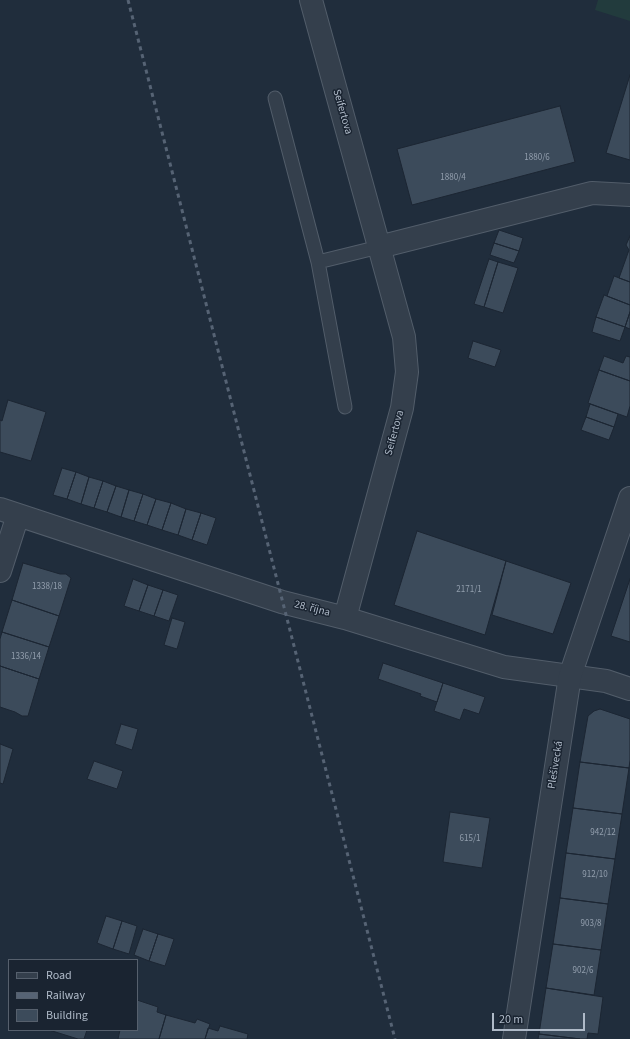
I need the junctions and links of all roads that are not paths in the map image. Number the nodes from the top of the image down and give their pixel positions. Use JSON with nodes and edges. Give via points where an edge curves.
{"nodes":[{"id":1,"x":311,"y":0,"type":"edge"},
{"id":2,"x":275,"y":98,"type":"dead end"},
{"id":3,"x":630,"y":195,"type":"edge"},
{"id":4,"x":379,"y":247,"type":"junction"},
{"id":5,"x":318,"y":262,"type":"junction"},
{"id":6,"x":345,"y":407,"type":"dead end"},
{"id":7,"x":630,"y":498,"type":"edge"},
{"id":8,"x":9,"y":512,"type":"edge"},
{"id":9,"x":0,"y":571,"type":"edge"},
{"id":10,"x":346,"y":618,"type":"junction"},
{"id":11,"x":570,"y":676,"type":"junction"},
{"id":12,"x":630,"y":689,"type":"edge"},
{"id":13,"x":514,"y":1039,"type":"edge"}],
"edges":[{"from":1,"to":4,"type":"street","name":"Seifertova"},
{"from":2,"to":5,"type":"lane"},
{"from":3,"to":4,"type":"street","via":[[592,193]]},
{"from":4,"to":5,"type":"lane"},
{"from":4,"to":10,"type":"street","name":"Seifertova","via":[[404,337],[407,372],[402,408]]},
{"from":5,"to":6,"type":"lane"},
{"from":7,"to":11,"type":"street","name":"Plešivecká"},
{"from":8,"to":9,"type":"street"},
{"from":8,"to":10,"type":"street","name":"28. října","via":[[282,602]]},
{"from":10,"to":11,"type":"street","name":"28. října","via":[[504,667]]},
{"from":11,"to":12,"type":"street","name":"28. října","via":[[606,681]]},
{"from":11,"to":13,"type":"street","name":"Plešivecká"}]}
